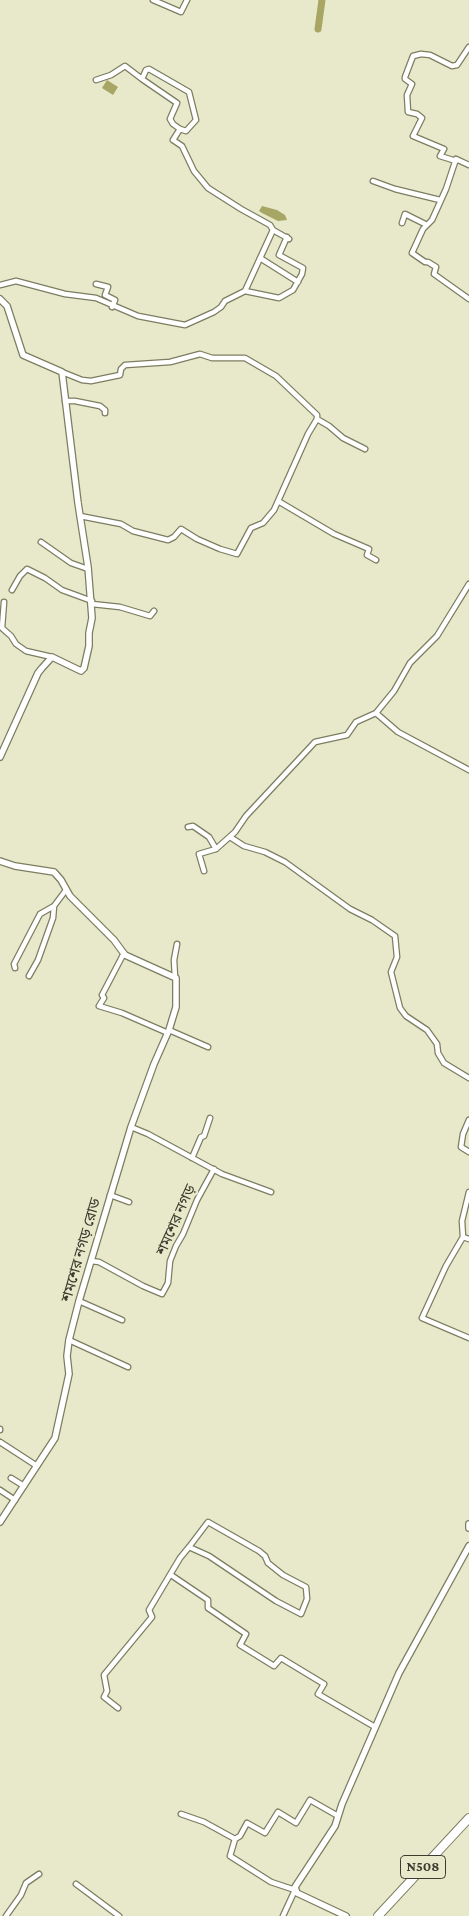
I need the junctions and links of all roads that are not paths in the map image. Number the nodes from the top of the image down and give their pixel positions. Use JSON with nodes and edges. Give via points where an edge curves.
{"nodes":[{"id":1,"x":153,"y":0,"type":"edge"},
{"id":2,"x":187,"y":0,"type":"edge"},
{"id":3,"x":469,"y":47,"type":"edge"},
{"id":4,"x":142,"y":79,"type":"junction"},
{"id":5,"x":96,"y":80,"type":"dead end"},
{"id":6,"x":180,"y":128,"type":"junction"},
{"id":7,"x":456,"y":161,"type":"junction"},
{"id":8,"x":469,"y":165,"type":"edge"},
{"id":9,"x":374,"y":181,"type":"dead end"},
{"id":10,"x":440,"y":200,"type":"junction"},
{"id":11,"x":402,"y":223,"type":"dead end"},
{"id":12,"x":428,"y":225,"type":"junction"},
{"id":13,"x":273,"y":230,"type":"junction"},
{"id":14,"x":260,"y":258,"type":"junction"},
{"id":15,"x":298,"y":282,"type":"junction"},
{"id":16,"x":96,"y":284,"type":"dead end"},
{"id":17,"x":0,"y":285,"type":"edge"},
{"id":18,"x":245,"y":291,"type":"junction"},
{"id":19,"x":0,"y":299,"type":"edge"},
{"id":20,"x":469,"y":299,"type":"edge"},
{"id":21,"x":112,"y":307,"type":"junction"},
{"id":22,"x":62,"y":372,"type":"junction"},
{"id":23,"x":65,"y":401,"type":"junction"},
{"id":24,"x":105,"y":413,"type":"dead end"},
{"id":25,"x":317,"y":419,"type":"junction"},
{"id":26,"x":365,"y":449,"type":"dead end"},
{"id":27,"x":278,"y":501,"type":"junction"},
{"id":28,"x":80,"y":516,"type":"junction"},
{"id":29,"x":41,"y":542,"type":"dead end"},
{"id":30,"x":376,"y":560,"type":"dead end"},
{"id":31,"x":88,"y":569,"type":"junction"},
{"id":32,"x":469,"y":584,"type":"edge"},
{"id":33,"x":12,"y":590,"type":"dead end"},
{"id":34,"x":4,"y":602,"type":"dead end"},
{"id":35,"x":92,"y":602,"type":"junction"},
{"id":36,"x":154,"y":611,"type":"dead end"},
{"id":37,"x":52,"y":657,"type":"junction"},
{"id":38,"x":376,"y":713,"type":"junction"},
{"id":39,"x":3,"y":745,"type":"edge"},
{"id":40,"x":0,"y":757,"type":"edge"},
{"id":41,"x":469,"y":770,"type":"edge"},
{"id":42,"x":188,"y":827,"type":"dead end"},
{"id":43,"x":230,"y":837,"type":"junction"},
{"id":44,"x":216,"y":849,"type":"junction"},
{"id":45,"x":0,"y":861,"type":"edge"},
{"id":46,"x":204,"y":871,"type":"dead end"},
{"id":47,"x":66,"y":890,"type":"junction"},
{"id":48,"x":54,"y":906,"type":"junction"},
{"id":49,"x":177,"y":944,"type":"dead end"},
{"id":50,"x":124,"y":953,"type":"junction"},
{"id":51,"x":15,"y":968,"type":"dead end"},
{"id":52,"x":29,"y":976,"type":"dead end"},
{"id":53,"x":176,"y":978,"type":"junction"},
{"id":54,"x":169,"y":1031,"type":"junction"},
{"id":55,"x":208,"y":1048,"type":"dead end"},
{"id":56,"x":469,"y":1078,"type":"edge"},
{"id":57,"x":210,"y":1118,"type":"dead end"},
{"id":58,"x":469,"y":1120,"type":"edge"},
{"id":59,"x":131,"y":1127,"type":"junction"},
{"id":60,"x":469,"y":1152,"type":"edge"},
{"id":61,"x":192,"y":1158,"type":"junction"},
{"id":62,"x":214,"y":1169,"type":"junction"},
{"id":63,"x":270,"y":1192,"type":"dead end"},
{"id":64,"x":469,"y":1192,"type":"edge"},
{"id":65,"x":110,"y":1195,"type":"junction"},
{"id":66,"x":129,"y":1202,"type":"dead end"},
{"id":67,"x":464,"y":1237,"type":"junction"},
{"id":68,"x":469,"y":1239,"type":"edge"},
{"id":69,"x":91,"y":1262,"type":"junction"},
{"id":70,"x":79,"y":1301,"type":"junction"},
{"id":71,"x":122,"y":1320,"type":"dead end"},
{"id":72,"x":469,"y":1338,"type":"edge"},
{"id":73,"x":69,"y":1340,"type":"junction"},
{"id":74,"x":128,"y":1367,"type":"dead end"},
{"id":75,"x":0,"y":1442,"type":"edge"},
{"id":76,"x":37,"y":1466,"type":"junction"},
{"id":77,"x":11,"y":1478,"type":"dead end"},
{"id":78,"x":24,"y":1486,"type":"junction"},
{"id":79,"x":0,"y":1490,"type":"edge"},
{"id":80,"x":15,"y":1500,"type":"junction"},
{"id":81,"x":0,"y":1522,"type":"edge"},
{"id":82,"x":469,"y":1524,"type":"edge"},
{"id":83,"x":469,"y":1528,"type":"edge"},
{"id":84,"x":469,"y":1546,"type":"edge"},
{"id":85,"x":189,"y":1547,"type":"junction"},
{"id":86,"x":171,"y":1575,"type":"junction"},
{"id":87,"x":118,"y":1708,"type":"dead end"},
{"id":88,"x":375,"y":1727,"type":"junction"},
{"id":89,"x":180,"y":1814,"type":"dead end"},
{"id":90,"x":338,"y":1816,"type":"junction"},
{"id":91,"x":469,"y":1818,"type":"edge"},
{"id":92,"x":235,"y":1839,"type":"junction"},
{"id":93,"x":39,"y":1874,"type":"dead end"},
{"id":94,"x":76,"y":1884,"type":"dead end"},
{"id":95,"x":295,"y":1890,"type":"junction"},
{"id":96,"x":6,"y":1916,"type":"edge"},
{"id":97,"x":119,"y":1916,"type":"edge"},
{"id":98,"x":283,"y":1916,"type":"edge"},
{"id":99,"x":346,"y":1916,"type":"edge"},
{"id":100,"x":378,"y":1916,"type":"edge"}],
"edges":[{"from":1,"to":2,"type":"street","via":[[181,12]]},
{"from":3,"to":7,"type":"street","via":[[457,65],[452,66],[430,55],[413,56],[405,77],[412,84],[407,95],[408,112],[422,118],[413,136],[444,149],[440,156]]},
{"from":4,"to":5,"type":"street","via":[[124,66]]},
{"from":4,"to":6,"type":"street","via":[[177,103],[170,120]]},
{"from":4,"to":6,"type":"street","via":[[149,69],[189,92],[196,120],[186,131]]},
{"from":6,"to":13,"type":"street","via":[[173,140],[182,146],[194,171],[208,188],[270,225]]},
{"from":7,"to":8,"type":"street"},
{"from":7,"to":10,"type":"street"},
{"from":9,"to":10,"type":"street"},
{"from":10,"to":12,"type":"street"},
{"from":11,"to":12,"type":"street","via":[[405,214]]},
{"from":12,"to":20,"type":"street","via":[[412,253],[436,267],[434,274]]},
{"from":13,"to":14,"type":"street"},
{"from":13,"to":15,"type":"street","via":[[288,238],[279,255],[303,268]]},
{"from":14,"to":15,"type":"street"},
{"from":14,"to":18,"type":"street"},
{"from":15,"to":18,"type":"street","via":[[293,290],[279,298]]},
{"from":16,"to":21,"type":"street","via":[[108,287],[105,295],[114,300]]},
{"from":17,"to":21,"type":"street","via":[[16,281],[65,294],[96,298]]},
{"from":18,"to":21,"type":"street","via":[[225,301],[214,312],[186,325],[138,316]]},
{"from":19,"to":22,"type":"street","via":[[14,322],[23,355]]},
{"from":22,"to":23,"type":"street"},
{"from":22,"to":25,"type":"street","via":[[91,381],[120,375],[125,365],[170,362],[200,354],[212,358],[245,358],[276,376],[317,415]]},
{"from":23,"to":24,"type":"street","via":[[100,406]]},
{"from":23,"to":28,"type":"street"},
{"from":25,"to":26,"type":"street"},
{"from":25,"to":27,"type":"street"},
{"from":27,"to":28,"type":"street","via":[[263,524],[251,528],[237,554],[220,550],[181,529],[168,540],[121,524]]},
{"from":27,"to":30,"type":"street","via":[[334,534],[369,549],[367,555]]},
{"from":28,"to":31,"type":"street"},
{"from":29,"to":31,"type":"street","via":[[72,563]]},
{"from":31,"to":35,"type":"street"},
{"from":32,"to":38,"type":"street","via":[[437,636],[410,663],[394,691]]},
{"from":33,"to":35,"type":"street","via":[[27,569],[62,590]]},
{"from":34,"to":37,"type":"street","via":[[2,628],[26,651]]},
{"from":35,"to":36,"type":"street","via":[[150,616]]},
{"from":35,"to":37,"type":"street","via":[[89,646],[81,671]]},
{"from":37,"to":39,"type":"street","via":[[38,673]]},
{"from":38,"to":41,"type":"street","via":[[398,732]]},
{"from":38,"to":43,"type":"street","via":[[356,722],[347,735],[316,742]]},
{"from":39,"to":40,"type":"street"},
{"from":42,"to":44,"type":"street","via":[[193,826],[210,837]]},
{"from":43,"to":44,"type":"street"},
{"from":43,"to":56,"type":"street","via":[[244,846],[286,862],[350,909],[395,936],[397,957],[391,972],[400,1008],[427,1030],[444,1063]]},
{"from":44,"to":46,"type":"street","via":[[199,854]]},
{"from":45,"to":47,"type":"street","via":[[54,872]]},
{"from":47,"to":48,"type":"street"},
{"from":47,"to":50,"type":"street"},
{"from":48,"to":51,"type":"street","via":[[40,914],[14,964]]},
{"from":48,"to":52,"type":"street","via":[[38,960]]},
{"from":49,"to":53,"type":"street","via":[[174,960]]},
{"from":50,"to":53,"type":"street"},
{"from":50,"to":54,"type":"street","via":[[99,1006]]},
{"from":53,"to":54,"type":"street","name":"শমশের নগড় রোড","via":[[176,1007]]},
{"from":54,"to":55,"type":"street"},
{"from":54,"to":59,"type":"street","name":"শমশের নগড় রোড"},
{"from":57,"to":61,"type":"street"},
{"from":58,"to":60,"type":"street","via":[[461,1147]]},
{"from":59,"to":61,"type":"street"},
{"from":59,"to":65,"type":"street","name":"শমশের নগড় রোড"},
{"from":61,"to":62,"type":"street"},
{"from":62,"to":63,"type":"street"},
{"from":62,"to":69,"type":"street","name":"শমশের নগড়","via":[[176,1246],[170,1261],[168,1283],[162,1294],[99,1262]]},
{"from":64,"to":67,"type":"street","via":[[462,1221]]},
{"from":65,"to":66,"type":"street"},
{"from":65,"to":69,"type":"street","name":"শমশের নগড় রোড"},
{"from":67,"to":68,"type":"street"},
{"from":67,"to":72,"type":"street","via":[[446,1266],[422,1318]]},
{"from":69,"to":70,"type":"street","name":"শমশের নগড় রোড"},
{"from":70,"to":71,"type":"street"},
{"from":70,"to":73,"type":"street","name":"শমশের নগড় রোড"},
{"from":73,"to":74,"type":"street"},
{"from":73,"to":76,"type":"street","name":"শমশের নগড় রোড","via":[[66,1356],[69,1374],[55,1438]]},
{"from":75,"to":76,"type":"street"},
{"from":76,"to":78,"type":"street","name":"শমশের নগড় রোড"},
{"from":77,"to":78,"type":"street"},
{"from":78,"to":80,"type":"street","name":"শমশের নগড় রোড"},
{"from":79,"to":80,"type":"street"},
{"from":80,"to":81,"type":"street","name":"শমশের নগড় রোড"},
{"from":82,"to":83,"type":"street"},
{"from":84,"to":88,"type":"street","via":[[399,1673]]},
{"from":85,"to":85,"type":"street","via":[[209,1556],[301,1614],[308,1599],[306,1587],[283,1575],[259,1551],[232,1534],[208,1522]]},
{"from":85,"to":86,"type":"street"},
{"from":86,"to":87,"type":"street","via":[[149,1610],[152,1617],[104,1674],[107,1691],[104,1697]]},
{"from":86,"to":88,"type":"street","via":[[208,1600],[208,1608],[246,1634],[240,1645],[274,1666],[281,1658],[324,1684],[318,1694]]},
{"from":88,"to":90,"type":"street"},
{"from":89,"to":92,"type":"street","via":[[204,1822]]},
{"from":90,"to":92,"type":"street","via":[[310,1800],[296,1823],[278,1812],[265,1833],[247,1823]]},
{"from":90,"to":95,"type":"street"},
{"from":91,"to":100,"type":"highway","number":"N508"},
{"from":92,"to":95,"type":"street","via":[[230,1856],[271,1882]]},
{"from":93,"to":96,"type":"street","via":[[26,1883]]},
{"from":94,"to":97,"type":"street"},
{"from":95,"to":98,"type":"street"},
{"from":95,"to":99,"type":"street"}]}
